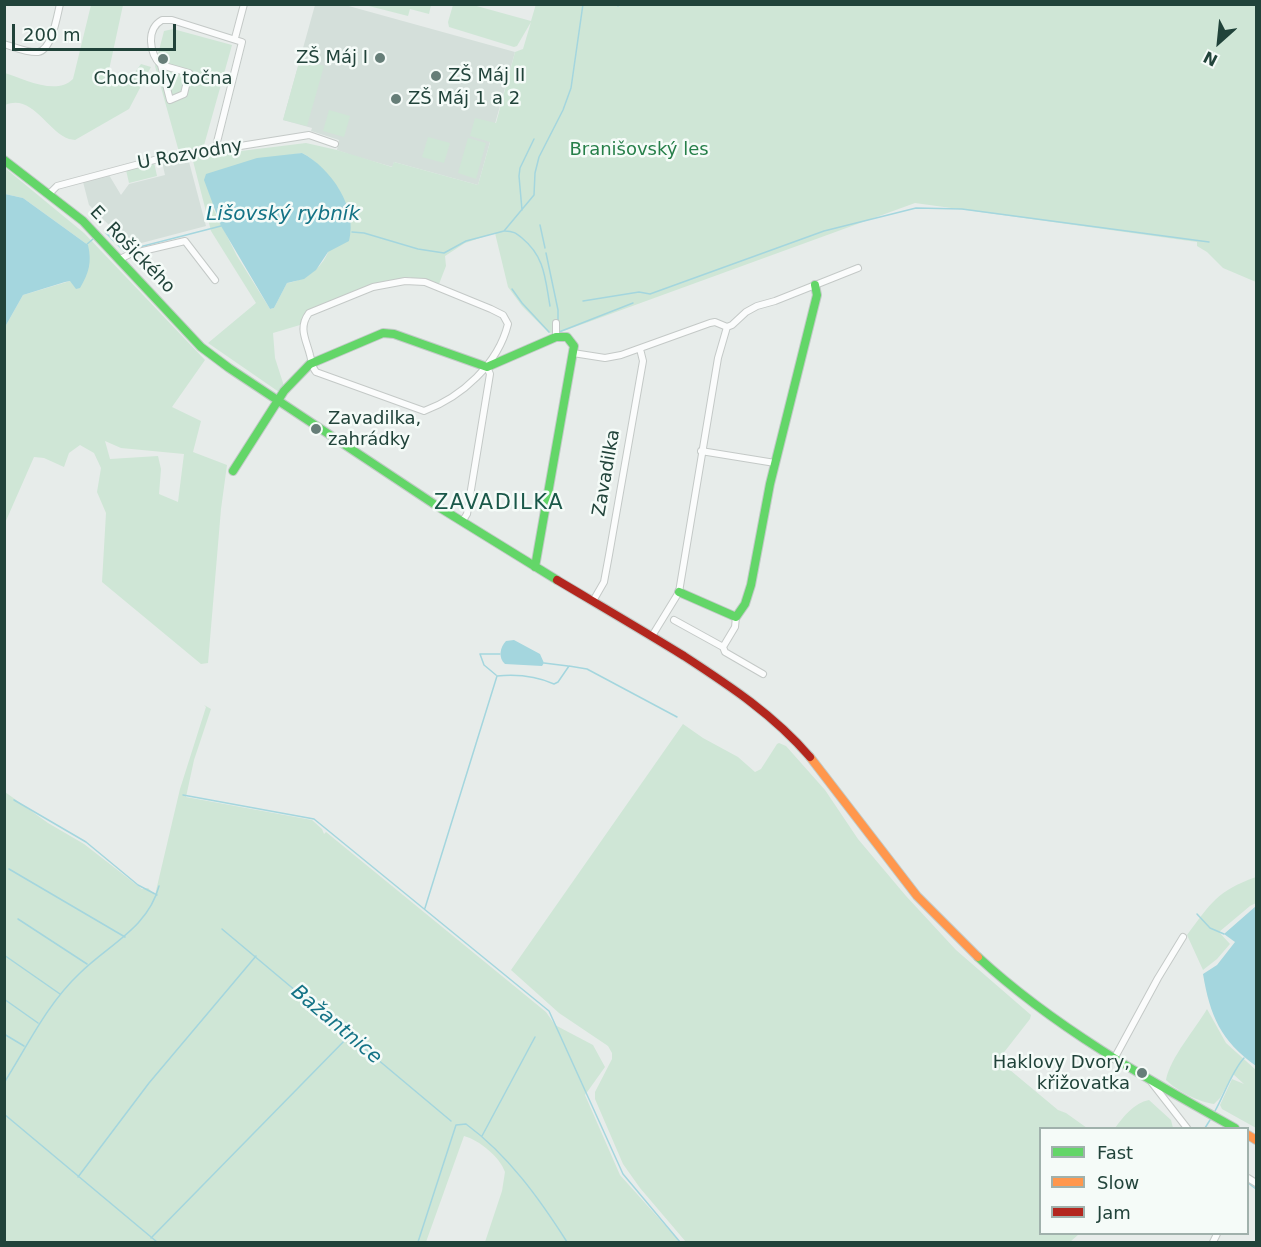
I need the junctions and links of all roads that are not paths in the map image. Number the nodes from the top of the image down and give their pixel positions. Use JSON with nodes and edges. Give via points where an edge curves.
{"nodes":[{"id":1,"x":60,"y":4,"type":"edge"},
{"id":2,"x":244,"y":4,"type":"edge"},
{"id":3,"x":235,"y":38,"type":"junction"},
{"id":4,"x":4,"y":44,"type":"edge"},
{"id":5,"x":160,"y":65,"type":"junction"},
{"id":6,"x":335,"y":144,"type":"dead end"},
{"id":7,"x":217,"y":150,"type":"junction"},
{"id":8,"x":4,"y":160,"type":"edge"},
{"id":9,"x":49,"y":194,"type":"junction"},
{"id":10,"x":120,"y":259,"type":"junction"},
{"id":11,"x":858,"y":268,"type":"dead end"},
{"id":12,"x":215,"y":280,"type":"dead end"},
{"id":13,"x":815,"y":285,"type":"junction"},
{"id":14,"x":556,"y":323,"type":"dead end"},
{"id":15,"x":727,"y":327,"type":"junction"},
{"id":16,"x":556,"y":336,"type":"junction"},
{"id":17,"x":640,"y":349,"type":"junction"},
{"id":18,"x":573,"y":353,"type":"junction"},
{"id":19,"x":310,"y":364,"type":"junction"},
{"id":20,"x":486,"y":367,"type":"junction"},
{"id":21,"x":278,"y":400,"type":"junction"},
{"id":22,"x":701,"y":451,"type":"junction"},
{"id":23,"x":775,"y":463,"type":"junction"},
{"id":24,"x":233,"y":471,"type":"dead end"},
{"id":25,"x":462,"y":522,"type":"junction"},
{"id":26,"x":535,"y":567,"type":"junction"},
{"id":27,"x":679,"y":592,"type":"junction"},
{"id":28,"x":593,"y":601,"type":"junction"},
{"id":29,"x":736,"y":617,"type":"junction"},
{"id":30,"x":674,"y":620,"type":"dead end"},
{"id":31,"x":652,"y":636,"type":"junction"},
{"id":32,"x":723,"y":647,"type":"junction"},
{"id":33,"x":763,"y":674,"type":"dead end"},
{"id":34,"x":1183,"y":937,"type":"dead end"},
{"id":35,"x":1114,"y":1059,"type":"junction"},
{"id":36,"x":1152,"y":1082,"type":"junction"},
{"id":37,"x":1186,"y":1127,"type":"edge"},
{"id":38,"x":1233,"y":1127,"type":"edge"}],
"edges":[{"from":1,"to":4,"type":"street","via":[[46,48],[37,52]]},
{"from":2,"to":3,"type":"street"},
{"from":3,"to":5,"type":"street","via":[[172,20],[159,21],[151,45],[152,55]]},
{"from":3,"to":7,"type":"street","via":[[242,42]]},
{"from":5,"to":5,"type":"street","via":[[170,100],[184,94],[189,73]]},
{"from":6,"to":7,"type":"street","name":"U Rozvodny","via":[[309,135]]},
{"from":7,"to":9,"type":"street","name":"U Rozvodny","via":[[172,154],[57,186]]},
{"from":8,"to":9,"type":"street","name":"E. Rošického"},
{"from":9,"to":10,"type":"street","name":"E. Rošického","via":[[83,221]]},
{"from":10,"to":12,"type":"street","via":[[185,241]]},
{"from":10,"to":21,"type":"street","name":"E. Rošického","via":[[201,347]]},
{"from":11,"to":13,"type":"street"},
{"from":13,"to":15,"type":"street","via":[[757,306]]},
{"from":13,"to":23,"type":"street","via":[[817,295]]},
{"from":14,"to":16,"type":"street"},
{"from":15,"to":17,"type":"street","via":[[710,323]]},
{"from":15,"to":22,"type":"street"},
{"from":16,"to":18,"type":"street","via":[[572,341]]},
{"from":16,"to":20,"type":"street"},
{"from":17,"to":18,"type":"street","via":[[605,357]]},
{"from":17,"to":28,"type":"street","name":"Zavadilka","via":[[643,361],[604,582]]},
{"from":18,"to":26,"type":"street"},
{"from":19,"to":20,"type":"street","via":[[388,333]]},
{"from":19,"to":20,"type":"street","via":[[316,372],[424,411]]},
{"from":19,"to":20,"type":"street","via":[[303,334],[309,313],[373,286],[405,281],[425,282],[503,315],[508,324],[505,336]]},
{"from":19,"to":21,"type":"street"},
{"from":20,"to":25,"type":"street","via":[[490,374],[467,514]]},
{"from":21,"to":24,"type":"street"},
{"from":21,"to":25,"type":"street"},
{"from":22,"to":23,"type":"street"},
{"from":22,"to":27,"type":"street"},
{"from":23,"to":29,"type":"street","via":[[751,583]]},
{"from":25,"to":26,"type":"street"},
{"from":26,"to":28,"type":"street"},
{"from":27,"to":29,"type":"street"},
{"from":27,"to":31,"type":"street"},
{"from":28,"to":31,"type":"street"},
{"from":29,"to":32,"type":"street","via":[[735,627]]},
{"from":30,"to":32,"type":"street"},
{"from":31,"to":35,"type":"street","via":[[749,698],[784,729],[817,766],[874,844],[961,942],[1031,1002]]},
{"from":32,"to":33,"type":"street","via":[[725,652]]},
{"from":34,"to":35,"type":"street"},
{"from":35,"to":36,"type":"street"},
{"from":36,"to":37,"type":"street"},
{"from":36,"to":38,"type":"street"}]}
